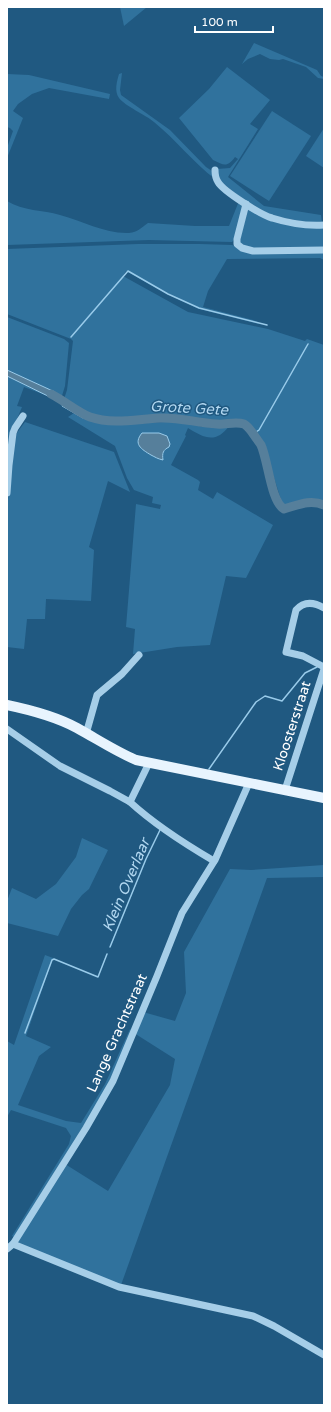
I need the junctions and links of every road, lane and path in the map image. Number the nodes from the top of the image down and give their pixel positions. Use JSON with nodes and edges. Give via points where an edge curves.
{"nodes":[{"id":1,"x":215,"y":170,"type":"dead end"},
{"id":2,"x":246,"y":204,"type":"junction"},
{"id":3,"x":324,"y":225,"type":"edge"},
{"id":4,"x":324,"y":250,"type":"edge"},
{"id":5,"x":23,"y":416,"type":"dead end"},
{"id":6,"x":7,"y":493,"type":"edge"},
{"id":7,"x":324,"y":608,"type":"edge"},
{"id":8,"x":139,"y":655,"type":"dead end"},
{"id":9,"x":324,"y":668,"type":"edge"},
{"id":10,"x":7,"y":705,"type":"edge"},
{"id":11,"x":7,"y":729,"type":"edge"},
{"id":12,"x":86,"y":734,"type":"junction"},
{"id":13,"x":149,"y":763,"type":"junction"},
{"id":14,"x":249,"y":783,"type":"junction"},
{"id":15,"x":285,"y":790,"type":"junction"},
{"id":16,"x":324,"y":798,"type":"edge"},
{"id":17,"x":130,"y":802,"type":"junction"},
{"id":18,"x":214,"y":861,"type":"junction"},
{"id":19,"x":13,"y":1244,"type":"junction"},
{"id":20,"x":7,"y":1249,"type":"edge"},
{"id":21,"x":324,"y":1355,"type":"edge"}],
"edges":[{"from":1,"to":2,"type":"street","via":[[218,183]]},
{"from":2,"to":3,"type":"street","via":[[273,219]]},
{"from":2,"to":4,"type":"street","via":[[237,239],[237,244],[242,248],[252,251]]},
{"from":5,"to":6,"type":"street","via":[[13,434]]},
{"from":7,"to":9,"type":"street","via":[[307,603],[296,610],[286,652],[303,656]]},
{"from":8,"to":12,"type":"street","via":[[122,674],[97,694]]},
{"from":9,"to":15,"type":"street","name":"Kloosterstraat"},
{"from":10,"to":12,"type":"main road","via":[[59,720]]},
{"from":11,"to":17,"type":"street","via":[[60,766]]},
{"from":12,"to":13,"type":"main road","via":[[119,753]]},
{"from":13,"to":14,"type":"main road"},
{"from":13,"to":17,"type":"street"},
{"from":14,"to":15,"type":"main road"},
{"from":14,"to":18,"type":"street","name":"Lange Grachtstraat"},
{"from":15,"to":16,"type":"main road"},
{"from":17,"to":18,"type":"street","via":[[183,842]]},
{"from":18,"to":19,"type":"street","name":"Lange Grachtstraat","via":[[182,913],[113,1081]]},
{"from":19,"to":20,"type":"street","name":"Lange Grachtstraat"},
{"from":19,"to":21,"type":"street","via":[[119,1287],[253,1316]]}]}
